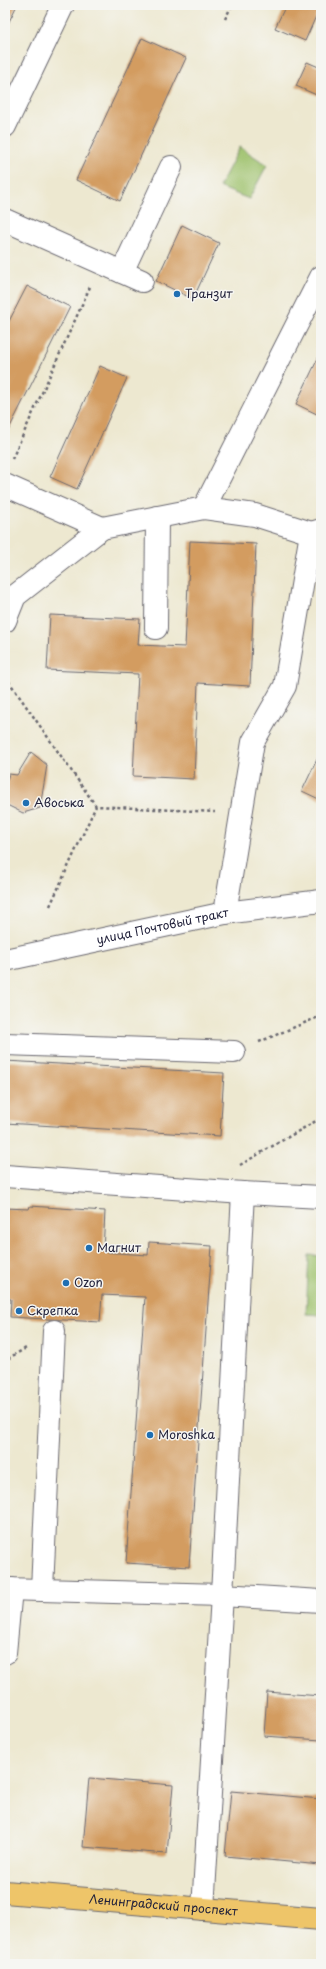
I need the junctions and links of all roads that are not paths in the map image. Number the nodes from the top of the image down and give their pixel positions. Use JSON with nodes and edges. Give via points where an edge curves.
{"nodes":[{"id":1,"x":63,"y":5,"type":"edge"},
{"id":2,"x":5,"y":126,"type":"edge"},
{"id":3,"x":171,"y":167,"type":"dead end"},
{"id":4,"x":5,"y":220,"type":"edge"},
{"id":5,"x":122,"y":272,"type":"junction"},
{"id":6,"x":321,"y":277,"type":"edge"},
{"id":7,"x":142,"y":281,"type":"dead end"},
{"id":8,"x":5,"y":485,"type":"edge"},
{"id":9,"x":204,"y":508,"type":"junction"},
{"id":10,"x":157,"y":517,"type":"junction"},
{"id":11,"x":102,"y":528,"type":"junction"},
{"id":12,"x":316,"y":531,"type":"edge"},
{"id":13,"x":5,"y":621,"type":"edge"},
{"id":14,"x":156,"y":628,"type":"dead end"},
{"id":15,"x":321,"y":901,"type":"edge"},
{"id":16,"x":225,"y":914,"type":"junction"},
{"id":17,"x":5,"y":960,"type":"edge"},
{"id":18,"x":5,"y":1044,"type":"edge"},
{"id":19,"x":234,"y":1052,"type":"road end"},
{"id":20,"x":5,"y":1176,"type":"edge"},
{"id":21,"x":243,"y":1193,"type":"junction"},
{"id":22,"x":321,"y":1197,"type":"edge"},
{"id":23,"x":54,"y":1331,"type":"dead end"},
{"id":24,"x":8,"y":1589,"type":"edge"},
{"id":25,"x":42,"y":1589,"type":"junction"},
{"id":26,"x":222,"y":1595,"type":"junction"},
{"id":27,"x":321,"y":1601,"type":"edge"},
{"id":28,"x":5,"y":1653,"type":"edge"},
{"id":29,"x":5,"y":1892,"type":"edge"},
{"id":30,"x":203,"y":1909,"type":"junction"},
{"id":31,"x":321,"y":1919,"type":"edge"}],
"edges":[{"from":1,"to":2,"type":"street"},
{"from":3,"to":5,"type":"street"},
{"from":4,"to":5,"type":"street"},
{"from":5,"to":7,"type":"street"},
{"from":6,"to":9,"type":"street"},
{"from":8,"to":11,"type":"street"},
{"from":9,"to":10,"type":"street"},
{"from":9,"to":12,"type":"street","via":[[255,515]]},
{"from":10,"to":11,"type":"street"},
{"from":10,"to":14,"type":"street"},
{"from":11,"to":13,"type":"street","via":[[15,596]]},
{"from":12,"to":16,"type":"street","via":[[285,686],[252,742]]},
{"from":15,"to":16,"type":"street","name":"улица Почтовый тракт"},
{"from":16,"to":17,"type":"street","name":"улица Почтовый тракт"},
{"from":18,"to":19,"type":"street"},
{"from":20,"to":21,"type":"street"},
{"from":21,"to":22,"type":"street"},
{"from":21,"to":26,"type":"street"},
{"from":23,"to":25,"type":"street"},
{"from":24,"to":25,"type":"street"},
{"from":24,"to":28,"type":"street"},
{"from":25,"to":26,"type":"street"},
{"from":26,"to":27,"type":"street"},
{"from":26,"to":30,"type":"street"},
{"from":29,"to":30,"type":"main road","name":"Ленинградский проспект"},
{"from":30,"to":31,"type":"main road","name":"Ленинградский проспект"}]}
